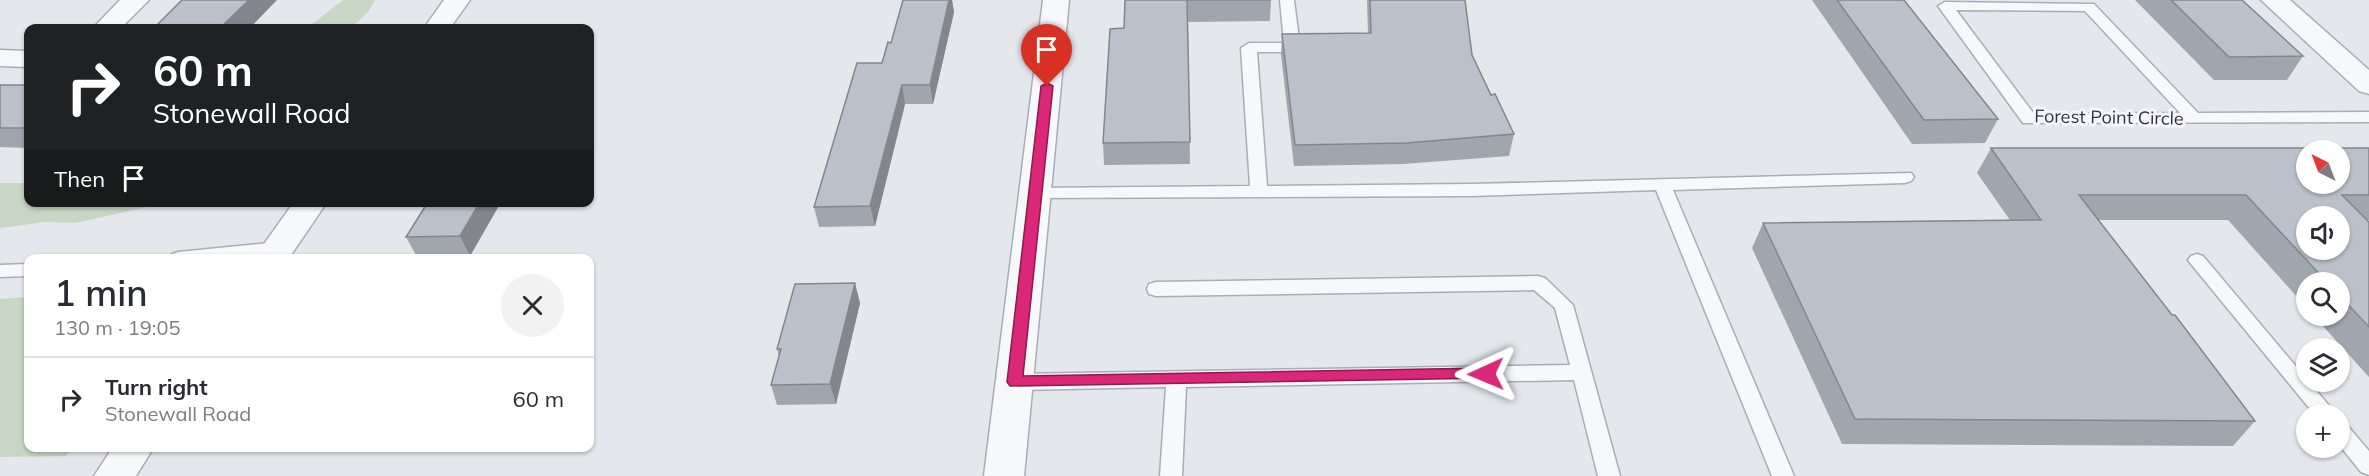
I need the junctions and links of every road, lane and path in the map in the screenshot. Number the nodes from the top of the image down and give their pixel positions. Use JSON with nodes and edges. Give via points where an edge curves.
{"nodes":[{"id":1,"x":136,"y":0,"type":"edge"},
{"id":2,"x":457,"y":0,"type":"edge"},
{"id":3,"x":1056,"y":0,"type":"edge"},
{"id":4,"x":1287,"y":0,"type":"edge"},
{"id":5,"x":2274,"y":0,"type":"edge"},
{"id":6,"x":1942,"y":3,"type":"edge"},
{"id":7,"x":110,"y":24,"type":"edge"},
{"id":8,"x":439,"y":24,"type":"edge"},
{"id":9,"x":0,"y":58,"type":"edge"},
{"id":10,"x":24,"y":58,"type":"edge"},
{"id":11,"x":2369,"y":85,"type":"edge"},
{"id":12,"x":2369,"y":117,"type":"edge"},
{"id":13,"x":2194,"y":118,"type":"junction"},
{"id":14,"x":1905,"y":177,"type":"dead end"},
{"id":15,"x":1662,"y":184,"type":"junction"},
{"id":16,"x":1259,"y":192,"type":"junction"},
{"id":17,"x":1036,"y":194,"type":"junction"},
{"id":18,"x":307,"y":207,"type":"edge"},
{"id":19,"x":275,"y":253,"type":"edge"},
{"id":20,"x":256,"y":254,"type":"edge"},
{"id":21,"x":2197,"y":260,"type":"dead end"},
{"id":22,"x":24,"y":270,"type":"edge"},
{"id":23,"x":0,"y":271,"type":"edge"},
{"id":24,"x":1156,"y":290,"type":"dead end"},
{"id":25,"x":1581,"y":372,"type":"junction"},
{"id":26,"x":1176,"y":381,"type":"junction"},
{"id":27,"x":1015,"y":382,"type":"junction"},
{"id":28,"x":2318,"y":404,"type":"edge"},
{"id":29,"x":2350,"y":443,"type":"edge"},
{"id":30,"x":131,"y":452,"type":"edge"},
{"id":31,"x":2369,"y":466,"type":"edge"},
{"id":32,"x":114,"y":476,"type":"edge"},
{"id":33,"x":1004,"y":476,"type":"edge"},
{"id":34,"x":1171,"y":476,"type":"edge"},
{"id":35,"x":1610,"y":476,"type":"edge"},
{"id":36,"x":1783,"y":476,"type":"edge"}],
"edges":[{"from":1,"to":7,"type":"street"},
{"from":2,"to":8,"type":"street"},
{"from":3,"to":17,"type":"street"},
{"from":4,"to":16,"type":"lane","via":[[1292,47],[1249,48]]},
{"from":5,"to":11,"type":"street"},
{"from":6,"to":13,"type":"lane","name":"Forest Point Circle","via":[[2089,7]]},
{"from":6,"to":13,"type":"lane","name":"Forest Point Circle","via":[[2029,119]]},
{"from":9,"to":10,"type":"street"},
{"from":12,"to":13,"type":"lane","name":"Forest Point Circle"},
{"from":14,"to":15,"type":"lane"},
{"from":15,"to":16,"type":"lane"},
{"from":15,"to":36,"type":"lane"},
{"from":16,"to":17,"type":"lane"},
{"from":17,"to":27,"type":"street"},
{"from":18,"to":19,"type":"street"},
{"from":19,"to":20,"type":"lane"},
{"from":21,"to":28,"type":"lane"},
{"from":22,"to":23,"type":"lane"},
{"from":24,"to":25,"type":"lane","via":[[1538,283],[1563,305]]},
{"from":25,"to":26,"type":"lane"},
{"from":25,"to":35,"type":"lane"},
{"from":26,"to":27,"type":"lane"},
{"from":26,"to":34,"type":"lane"},
{"from":27,"to":33,"type":"street"},
{"from":29,"to":31,"type":"lane"},
{"from":30,"to":32,"type":"street"}]}
